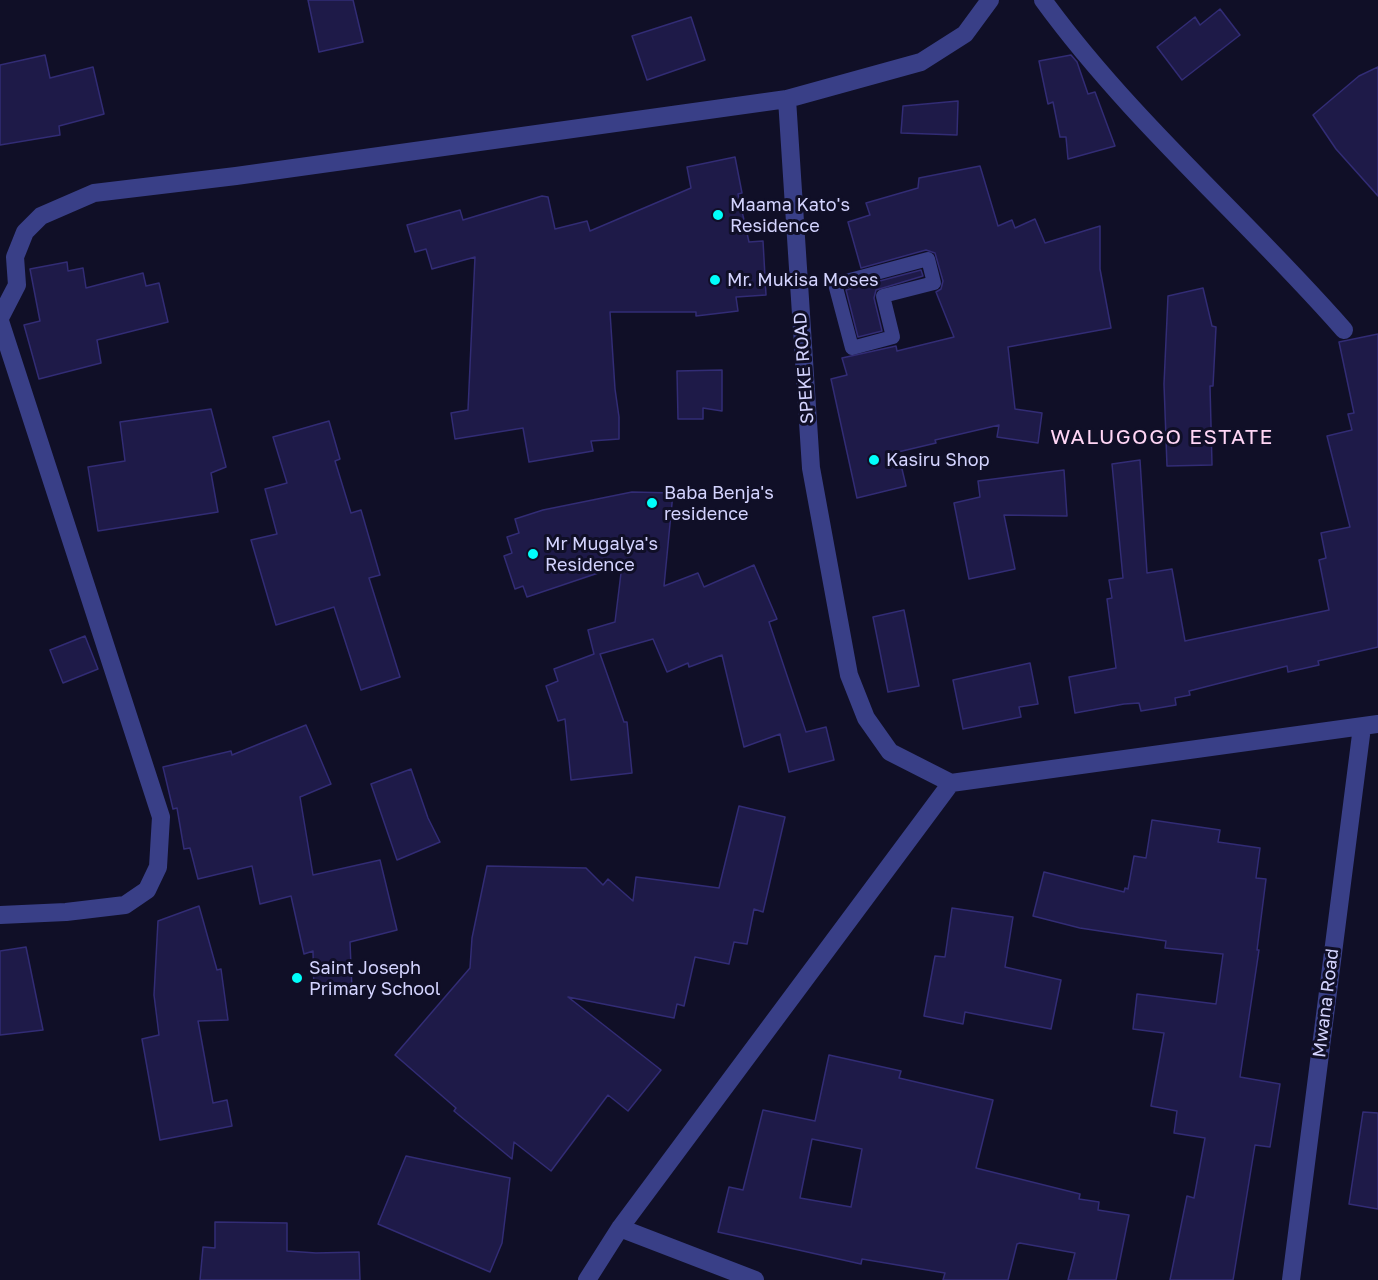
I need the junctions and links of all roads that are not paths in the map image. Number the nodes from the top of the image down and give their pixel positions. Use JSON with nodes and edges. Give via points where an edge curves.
{"nodes":[{"id":1,"x":990,"y":0,"type":"edge"},
{"id":2,"x":1043,"y":0,"type":"edge"},
{"id":3,"x":787,"y":99,"type":"junction"},
{"id":4,"x":835,"y":284,"type":"joint"},
{"id":5,"x":0,"y":320,"type":"edge"},
{"id":6,"x":1344,"y":330,"type":"dead end"},
{"id":7,"x":1370,"y":726,"type":"edge"},
{"id":8,"x":951,"y":783,"type":"junction"},
{"id":9,"x":0,"y":915,"type":"edge"},
{"id":10,"x":620,"y":1228,"type":"junction"},
{"id":11,"x":586,"y":1280,"type":"edge"},
{"id":12,"x":755,"y":1280,"type":"edge"},
{"id":13,"x":1291,"y":1280,"type":"edge"}],
"edges":[{"from":1,"to":3,"type":"street","via":[[965,34],[921,62]]},
{"from":2,"to":6,"type":"street","via":[[1125,102],[1287,265]]},
{"from":3,"to":5,"type":"street","via":[[94,193],[41,216],[25,232],[15,257],[17,285]]},
{"from":3,"to":8,"type":"street","name":"SPEKE ROAD","via":[[811,468],[849,675],[866,718],[890,752]]},
{"from":4,"to":4,"type":"lane","via":[[852,348],[893,337],[883,296],[934,283],[928,260]]},
{"from":5,"to":9,"type":"street","via":[[161,817],[158,867],[147,891],[125,905]]},
{"from":7,"to":8,"type":"street"},
{"from":7,"to":13,"type":"street","name":"Mwana Road"},
{"from":8,"to":10,"type":"street"},
{"from":10,"to":11,"type":"street"},
{"from":10,"to":12,"type":"street"}]}
